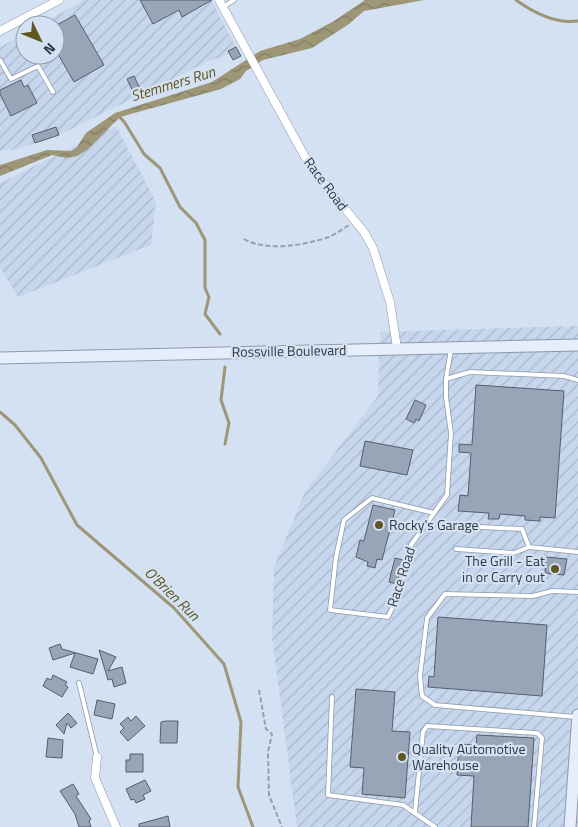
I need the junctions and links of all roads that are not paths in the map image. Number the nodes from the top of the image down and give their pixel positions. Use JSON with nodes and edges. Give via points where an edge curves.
{"nodes":[{"id":1,"x":59,"y":0,"type":"edge"},
{"id":2,"x":234,"y":0,"type":"edge"},
{"id":3,"x":221,"y":3,"type":"edge"},
{"id":4,"x":0,"y":31,"type":"edge"},
{"id":5,"x":0,"y":60,"type":"edge"},
{"id":6,"x":53,"y":92,"type":"dead end"},
{"id":7,"x":578,"y":345,"type":"edge"},
{"id":8,"x":451,"y":347,"type":"junction"},
{"id":9,"x":397,"y":348,"type":"junction"},
{"id":10,"x":0,"y":358,"type":"edge"},
{"id":11,"x":446,"y":379,"type":"junction"},
{"id":12,"x":578,"y":380,"type":"edge"},
{"id":13,"x":434,"y":513,"type":"junction"},
{"id":14,"x":460,"y":526,"type":"dead end"},
{"id":15,"x":529,"y":548,"type":"junction"},
{"id":16,"x":456,"y":549,"type":"dead end"},
{"id":17,"x":578,"y":552,"type":"edge"},
{"id":18,"x":578,"y":592,"type":"edge"},
{"id":19,"x":79,"y":683,"type":"dead end"},
{"id":20,"x":332,"y":697,"type":"dead end"},
{"id":21,"x":578,"y":716,"type":"edge"},
{"id":22,"x":97,"y":757,"type":"joint"},
{"id":23,"x":575,"y":791,"type":"edge"},
{"id":24,"x":415,"y":812,"type":"junction"},
{"id":25,"x":116,"y":827,"type":"edge"},
{"id":26,"x":435,"y":827,"type":"edge"},
{"id":27,"x":534,"y":827,"type":"edge"},
{"id":28,"x":570,"y":827,"type":"edge"}],
"edges":[{"from":1,"to":4,"type":"street"},
{"from":2,"to":3,"type":"lane"},
{"from":3,"to":9,"type":"street","name":"Race Road","via":[[310,166],[356,221],[373,248],[383,278]]},
{"from":5,"to":6,"type":"lane","via":[[12,79],[38,66]]},
{"from":7,"to":8,"type":"main road","name":"Rossville Boulevard"},
{"from":8,"to":9,"type":"main road","name":"Rossville Boulevard"},
{"from":8,"to":11,"type":"lane","name":"Race Road"},
{"from":9,"to":10,"type":"main road","name":"Rossville Boulevard"},
{"from":11,"to":12,"type":"lane","via":[[470,372],[564,376]]},
{"from":11,"to":13,"type":"lane","name":"Race Road","via":[[450,433],[447,495]]},
{"from":13,"to":13,"type":"lane","name":"Race Road","via":[[411,545],[398,596],[388,617],[330,610],[344,520],[372,498]]},
{"from":14,"to":15,"type":"lane","via":[[522,529]]},
{"from":15,"to":16,"type":"lane","via":[[514,553]]},
{"from":15,"to":17,"type":"lane"},
{"from":18,"to":21,"type":"lane","via":[[552,591],[533,596],[445,594],[427,618],[420,676],[422,696],[436,705]]},
{"from":19,"to":22,"type":"lane"},
{"from":20,"to":24,"type":"lane","via":[[328,795],[403,805]]},
{"from":21,"to":23,"type":"main road"},
{"from":22,"to":25,"type":"street","via":[[95,778]]},
{"from":23,"to":28,"type":"main road"},
{"from":24,"to":26,"type":"lane"},
{"from":24,"to":27,"type":"lane","via":[[423,732],[427,726],[537,733],[542,738]]}]}
